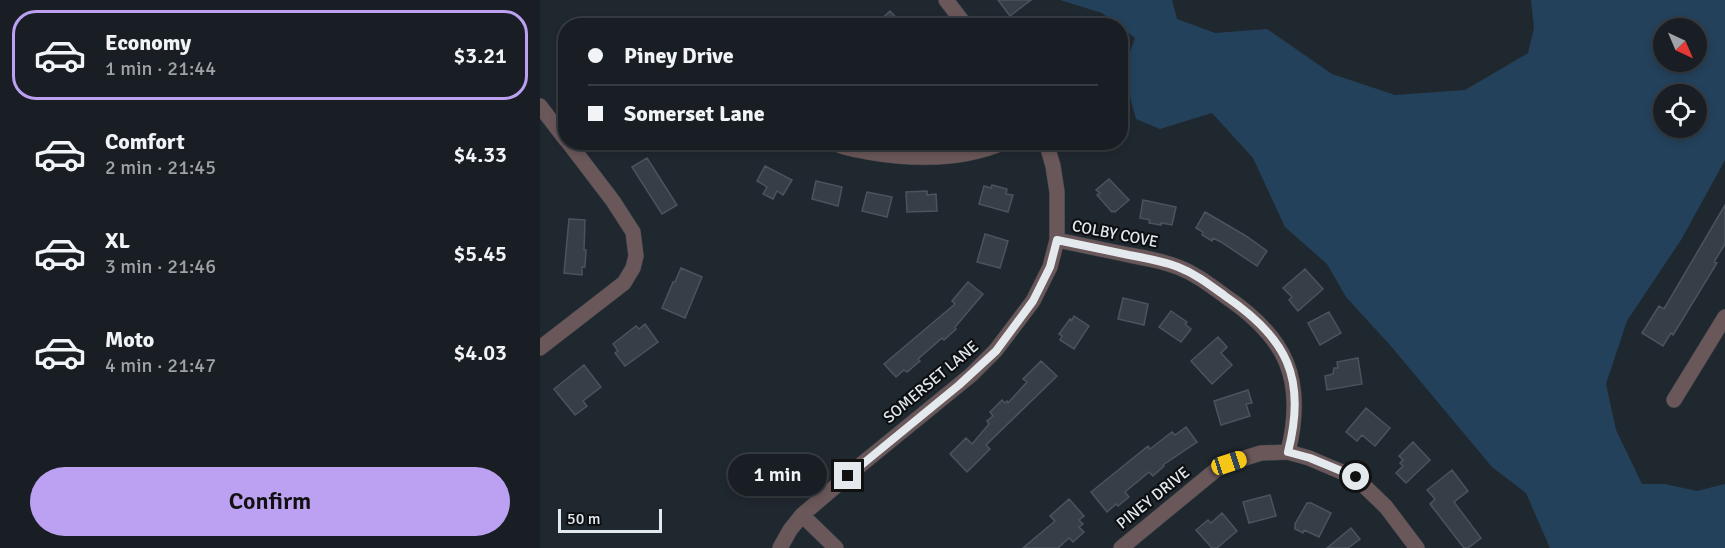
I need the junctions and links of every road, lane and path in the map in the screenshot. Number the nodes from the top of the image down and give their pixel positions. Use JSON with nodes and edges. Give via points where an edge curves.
{"nodes":[{"id":1,"x":946,"y":0,"type":"edge"},
{"id":2,"x":960,"y":18,"type":"edge"},
{"id":3,"x":540,"y":106,"type":"edge"},
{"id":4,"x":558,"y":129,"type":"edge"},
{"id":5,"x":574,"y":150,"type":"edge"},
{"id":6,"x":855,"y":150,"type":"edge"},
{"id":7,"x":978,"y":150,"type":"edge"},
{"id":8,"x":1048,"y":150,"type":"edge"},
{"id":9,"x":1057,"y":240,"type":"junction"},
{"id":10,"x":1725,"y":317,"type":"edge"},
{"id":11,"x":540,"y":348,"type":"edge"},
{"id":12,"x":1674,"y":400,"type":"dead end"},
{"id":13,"x":1288,"y":452,"type":"junction"},
{"id":14,"x":802,"y":515,"type":"junction"},
{"id":15,"x":780,"y":548,"type":"edge"},
{"id":16,"x":836,"y":548,"type":"edge"},
{"id":17,"x":1121,"y":548,"type":"edge"},
{"id":18,"x":1417,"y":548,"type":"edge"}],
"edges":[{"from":1,"to":2,"type":"street"},
{"from":3,"to":4,"type":"street"},
{"from":5,"to":11,"type":"street","via":[[633,232],[636,256],[624,283]]},
{"from":6,"to":7,"type":"street","via":[[938,158]]},
{"from":8,"to":9,"type":"street","name":"SOMERSET LANE","via":[[1057,192]]},
{"from":9,"to":13,"type":"street","name":"COLBY COVE","via":[[1178,267],[1250,313],[1271,335],[1288,363],[1295,411]]},
{"from":9,"to":14,"type":"street","name":"SOMERSET LANE","via":[[1050,267],[1033,301],[996,351]]},
{"from":10,"to":12,"type":"street"},
{"from":13,"to":17,"type":"street","name":"PINEY DRIVE","via":[[1261,453],[1217,469]]},
{"from":13,"to":18,"type":"street","name":"PINEY DRIVE","via":[[1356,477],[1386,507]]},
{"from":14,"to":15,"type":"street","name":"SOMERSET LANE"},
{"from":14,"to":16,"type":"street"}]}
